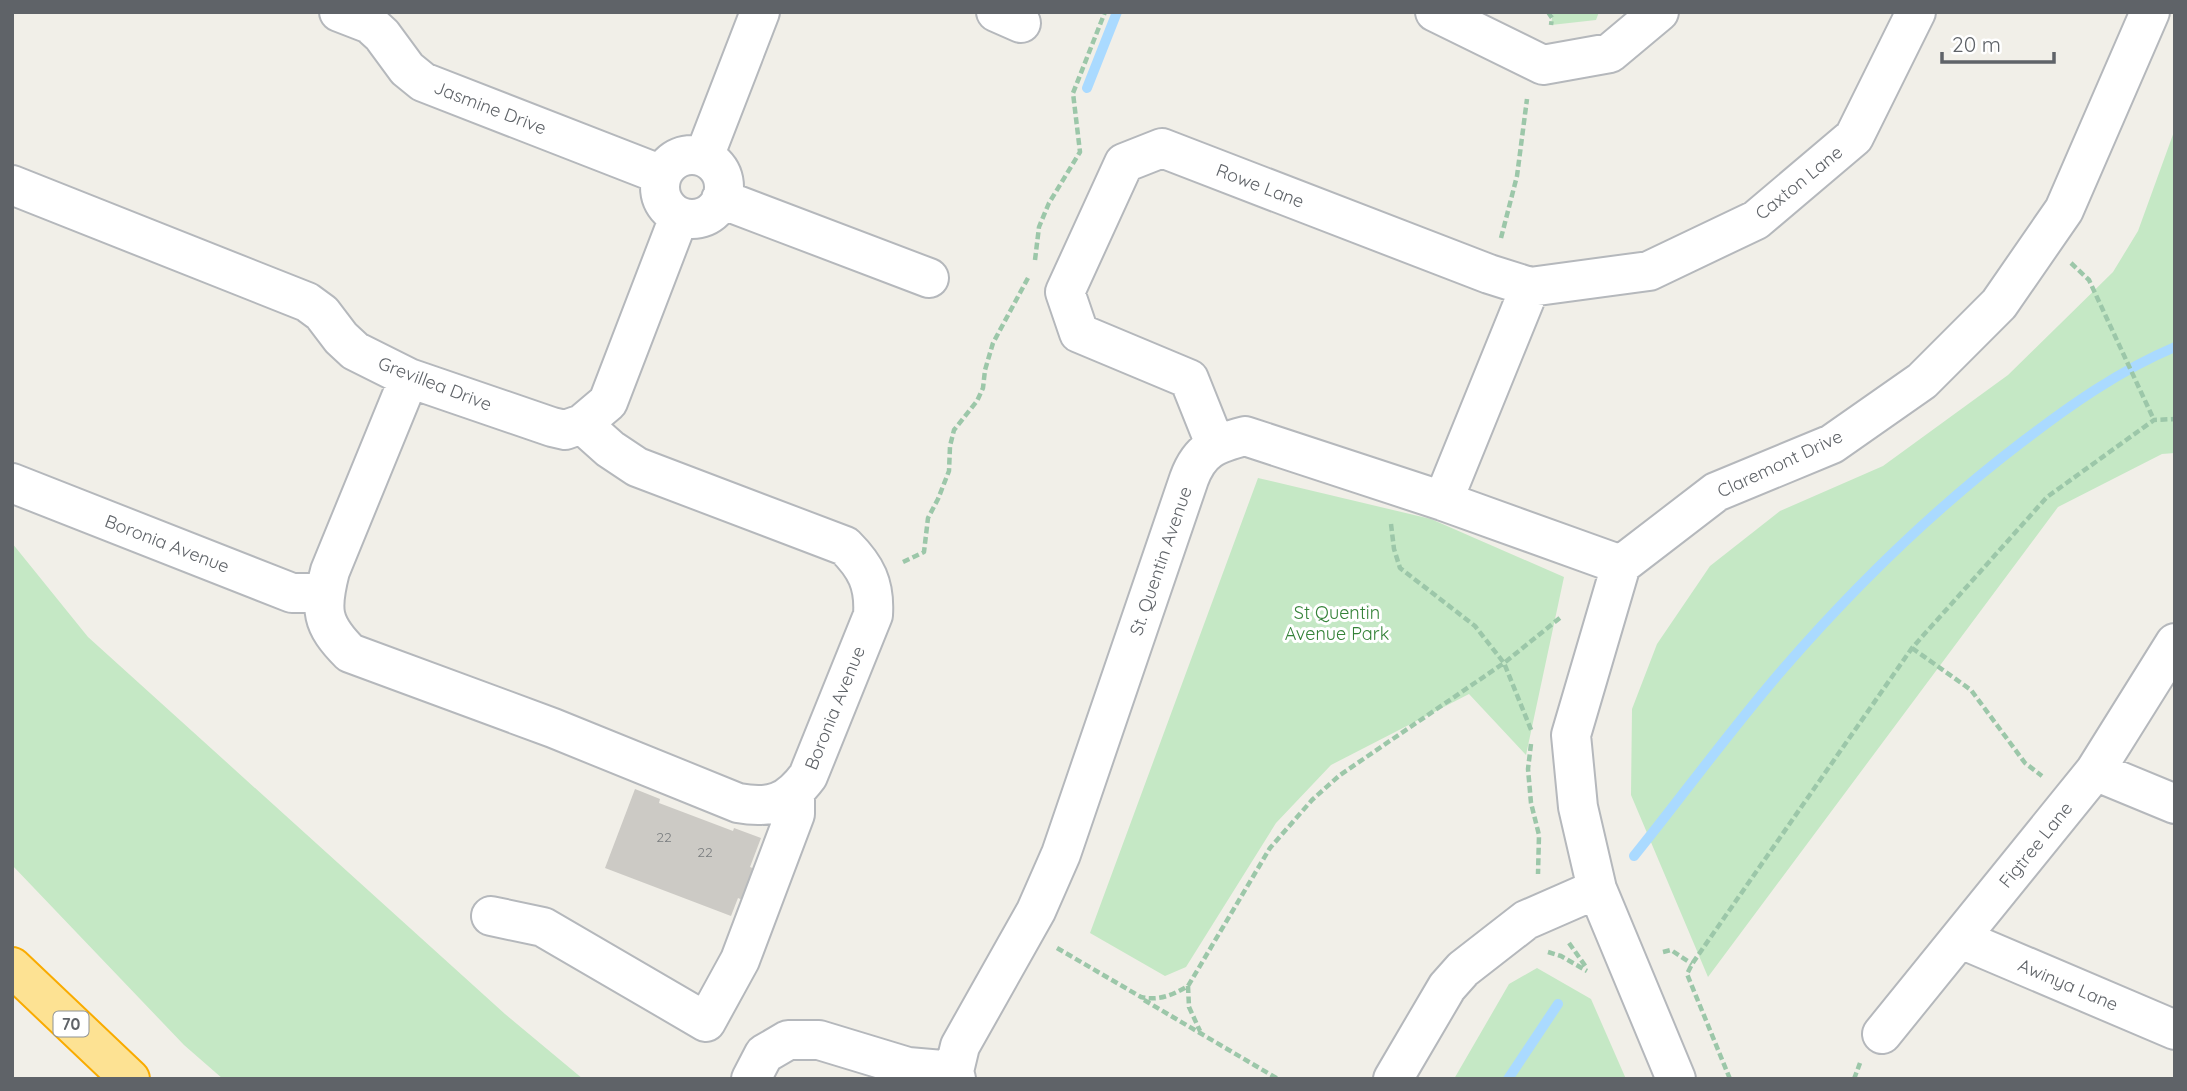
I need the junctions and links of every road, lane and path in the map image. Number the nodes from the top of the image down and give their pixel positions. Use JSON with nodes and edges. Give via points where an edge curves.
{"nodes":[{"id":1,"x":339,"y":12,"type":"edge"},
{"id":2,"x":760,"y":12,"type":"edge"},
{"id":3,"x":1105,"y":12,"type":"edge"},
{"id":4,"x":1435,"y":12,"type":"edge"},
{"id":5,"x":1659,"y":12,"type":"edge"},
{"id":6,"x":1916,"y":12,"type":"edge"},
{"id":7,"x":2150,"y":12,"type":"edge"},
{"id":8,"x":704,"y":157,"type":"junction"},
{"id":9,"x":662,"y":175,"type":"junction"},
{"id":10,"x":12,"y":184,"type":"edge"},
{"id":11,"x":721,"y":199,"type":"junction"},
{"id":12,"x":679,"y":217,"type":"junction"},
{"id":13,"x":1034,"y":265,"type":"dead end"},
{"id":14,"x":1031,"y":271,"type":"dead end"},
{"id":15,"x":929,"y":278,"type":"dead end"},
{"id":16,"x":1530,"y":287,"type":"junction"},
{"id":17,"x":2107,"y":315,"type":"dead end"},
{"id":18,"x":409,"y":378,"type":"junction"},
{"id":19,"x":2175,"y":419,"type":"edge"},
{"id":20,"x":2154,"y":420,"type":"junction"},
{"id":21,"x":582,"y":424,"type":"junction"},
{"id":22,"x":1215,"y":444,"type":"junction"},
{"id":23,"x":12,"y":483,"type":"edge"},
{"id":24,"x":1443,"y":501,"type":"junction"},
{"id":25,"x":1621,"y":565,"type":"junction"},
{"id":26,"x":869,"y":577,"type":"junction"},
{"id":27,"x":324,"y":593,"type":"junction"},
{"id":28,"x":1561,"y":617,"type":"dead end"},
{"id":29,"x":2175,"y":643,"type":"edge"},
{"id":30,"x":1912,"y":648,"type":"junction"},
{"id":31,"x":2084,"y":786,"type":"junction"},
{"id":32,"x":795,"y":793,"type":"junction"},
{"id":33,"x":2175,"y":804,"type":"edge"},
{"id":34,"x":1597,"y":889,"type":"junction"},
{"id":35,"x":491,"y":916,"type":"dead end"},
{"id":36,"x":1026,"y":929,"type":"junction"},
{"id":37,"x":1961,"y":939,"type":"junction"},
{"id":38,"x":1542,"y":952,"type":"dead end"},
{"id":39,"x":12,"y":967,"type":"edge"},
{"id":40,"x":1591,"y":973,"type":"dead end"},
{"id":41,"x":1188,"y":986,"type":"junction"},
{"id":42,"x":1140,"y":998,"type":"junction"},
{"id":43,"x":2175,"y":1030,"type":"edge"},
{"id":44,"x":1201,"y":1034,"type":"junction"},
{"id":45,"x":1882,"y":1034,"type":"dead end"},
{"id":46,"x":955,"y":1075,"type":"edge"},
{"id":47,"x":130,"y":1079,"type":"edge"},
{"id":48,"x":751,"y":1079,"type":"edge"},
{"id":49,"x":1278,"y":1079,"type":"edge"},
{"id":50,"x":1393,"y":1079,"type":"edge"},
{"id":51,"x":1676,"y":1079,"type":"edge"},
{"id":52,"x":1730,"y":1079,"type":"edge"}],
"edges":[{"from":1,"to":9,"type":"street","name":"Jasmine Drive","via":[[370,24],[423,82]]},
{"from":2,"to":8,"type":"street"},
{"from":3,"to":13,"type":"path","via":[[1073,93],[1080,152],[1039,227]]},
{"from":4,"to":5,"type":"street","via":[[1542,65],[1610,53]]},
{"from":6,"to":16,"type":"street","name":"Caxton Lane","via":[[1854,137],[1756,220],[1649,271]]},
{"from":7,"to":25,"type":"street","name":"Claremont Drive","via":[[2063,210],[1999,304],[1922,381],[1832,444],[1716,492]]},
{"from":8,"to":9,"type":"street","via":[[679,157]]},
{"from":8,"to":11,"type":"street","via":[[720,171]]},
{"from":9,"to":12,"type":"street","via":[[659,189],[663,202]]},
{"from":10,"to":18,"type":"street","name":"Grevillea Drive","via":[[307,302],[323,313],[355,351]]},
{"from":11,"to":12,"type":"street","via":[[704,217]]},
{"from":11,"to":15,"type":"street"},
{"from":12,"to":21,"type":"street","via":[[608,402]]},
{"from":14,"to":26,"type":"path","via":[[993,343],[977,401],[954,430],[949,471],[928,518],[924,552]]},
{"from":16,"to":22,"type":"street","name":"Rowe Lane","via":[[1162,148],[1124,163],[1065,292],[1079,333],[1189,379]]},
{"from":16,"to":24,"type":"street"},
{"from":17,"to":20,"type":"path"},
{"from":18,"to":21,"type":"street","name":"Grevillea Drive","via":[[552,427],[565,430]]},
{"from":18,"to":27,"type":"street"},
{"from":19,"to":20,"type":"path"},
{"from":20,"to":30,"type":"path","via":[[2047,497]]},
{"from":21,"to":26,"type":"street","name":"Boronia Avenue","via":[[637,467],[845,546]]},
{"from":22,"to":24,"type":"street","via":[[1245,436]]},
{"from":22,"to":36,"type":"street","name":"St. Quentin Avenue","via":[[1195,462],[1061,854]]},
{"from":23,"to":27,"type":"street","name":"Boronia Avenue","via":[[292,593]]},
{"from":24,"to":25,"type":"street"},
{"from":25,"to":34,"type":"street","via":[[1571,735],[1578,807]]},
{"from":26,"to":32,"type":"street","name":"Boronia Avenue","via":[[873,615],[808,776]]},
{"from":27,"to":32,"type":"street","via":[[324,615],[333,636],[350,653],[738,803],[759,807]]},
{"from":28,"to":41,"type":"path","via":[[1504,663],[1340,775],[1312,800],[1270,848]]},
{"from":29,"to":31,"type":"street","name":"Figtree Lane"},
{"from":30,"to":31,"type":"path","via":[[1971,690],[2025,763]]},
{"from":30,"to":52,"type":"path","via":[[1692,964],[1688,974]]},
{"from":31,"to":33,"type":"street"},
{"from":31,"to":37,"type":"street","name":"Figtree Lane"},
{"from":32,"to":35,"type":"street","via":[[795,814],[740,960],[706,1022],[543,927]]},
{"from":34,"to":50,"type":"street","via":[[1527,920],[1463,969],[1447,987]]},
{"from":34,"to":51,"type":"street"},
{"from":36,"to":42,"type":"path"},
{"from":36,"to":46,"type":"street","name":"St. Quentin Avenue","via":[[960,1046]]},
{"from":37,"to":43,"type":"street","name":"Awinya Lane"},
{"from":37,"to":45,"type":"street","name":"Figtree Lane"},
{"from":38,"to":40,"type":"path","via":[[1550,951]]},
{"from":39,"to":47,"type":"highway","number":"70"},
{"from":41,"to":42,"type":"path","via":[[1166,997]]},
{"from":41,"to":44,"type":"path","via":[[1189,1007]]},
{"from":42,"to":44,"type":"path"},
{"from":44,"to":49,"type":"path"},
{"from":46,"to":48,"type":"street","via":[[908,1067],[819,1040],[788,1040],[764,1054]]}]}
